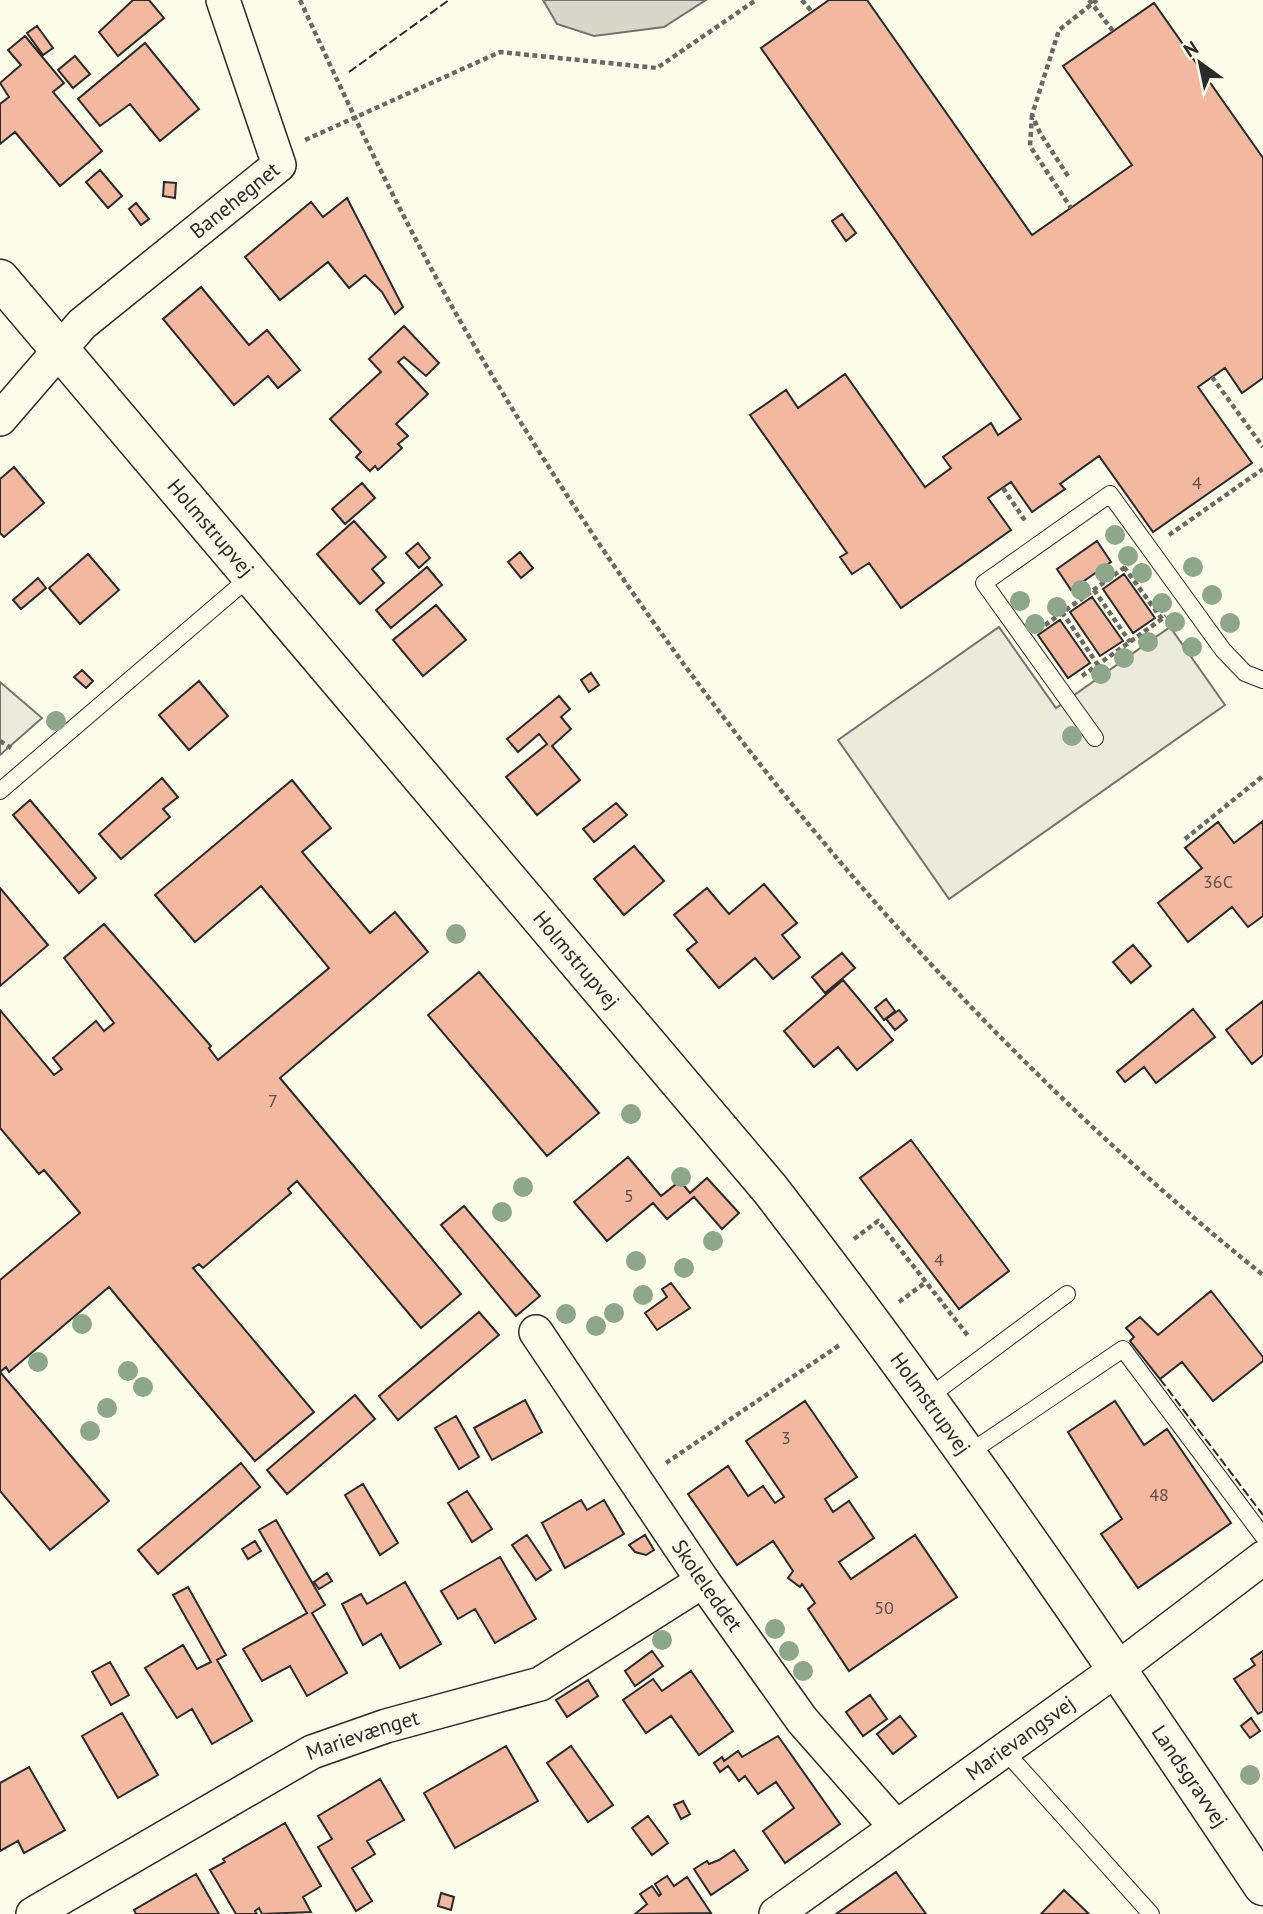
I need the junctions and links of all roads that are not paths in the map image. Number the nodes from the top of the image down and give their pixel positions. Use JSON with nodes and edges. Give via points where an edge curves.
{"nodes":[{"id":1,"x":223,"y":0,"type":"edge"},
{"id":2,"x":0,"y":279,"type":"edge"},
{"id":3,"x":61,"y":352,"type":"junction"},
{"id":4,"x":0,"y":419,"type":"edge"},
{"id":5,"x":251,"y":576,"type":"junction"},
{"id":6,"x":1263,"y":680,"type":"edge"},
{"id":7,"x":1096,"y":738,"type":"dead end"},
{"id":8,"x":0,"y":792,"type":"edge"},
{"id":9,"x":1067,"y":1294,"type":"dead end"},
{"id":10,"x":536,"y":1332,"type":"dead end"},
{"id":11,"x":926,"y":1399,"type":"junction"},
{"id":12,"x":966,"y":1455,"type":"junction"},
{"id":13,"x":1263,"y":1536,"type":"edge"},
{"id":14,"x":1263,"y":1558,"type":"edge"},
{"id":15,"x":703,"y":1581,"type":"junction"},
{"id":16,"x":1117,"y":1669,"type":"junction"},
{"id":17,"x":1004,"y":1750,"type":"junction"},
{"id":18,"x":896,"y":1828,"type":"junction"},
{"id":19,"x":1263,"y":1886,"type":"edge"},
{"id":20,"x":33,"y":1914,"type":"edge"},
{"id":21,"x":776,"y":1914,"type":"edge"},
{"id":22,"x":1151,"y":1914,"type":"edge"}],
"edges":[{"from":1,"to":3,"type":"street","name":"Banehegnet","via":[[279,165],[82,324]]},
{"from":2,"to":3,"type":"street","name":"Holmstrupvej"},
{"from":3,"to":4,"type":"street"},
{"from":3,"to":5,"type":"street","name":"Holmstrupvej"},
{"from":5,"to":8,"type":"lane"},
{"from":5,"to":11,"type":"street","name":"Holmstrupvej","via":[[770,1189]]},
{"from":6,"to":7,"type":"lane","via":[[1245,673],[1223,650],[1110,494],[984,583]]},
{"from":9,"to":11,"type":"lane"},
{"from":10,"to":15,"type":"street","name":"Skoleleddet"},
{"from":11,"to":12,"type":"street","name":"Holmstrupvej"},
{"from":12,"to":13,"type":"lane","via":[[1123,1349]]},
{"from":12,"to":16,"type":"street","name":"Holmstrupvej"},
{"from":14,"to":16,"type":"street","name":"Marievangsvej"},
{"from":15,"to":18,"type":"street","name":"Skoleleddet","via":[[802,1720]]},
{"from":15,"to":20,"type":"street","name":"Marievænget","via":[[540,1684],[386,1726],[312,1752]]},
{"from":16,"to":17,"type":"street","name":"Marievangsvej"},
{"from":16,"to":19,"type":"street","name":"Landsgravvej"},
{"from":17,"to":18,"type":"street","name":"Marievangsvej"},
{"from":17,"to":22,"type":"lane"},
{"from":18,"to":21,"type":"street","name":"Marievangsvej"}]}
